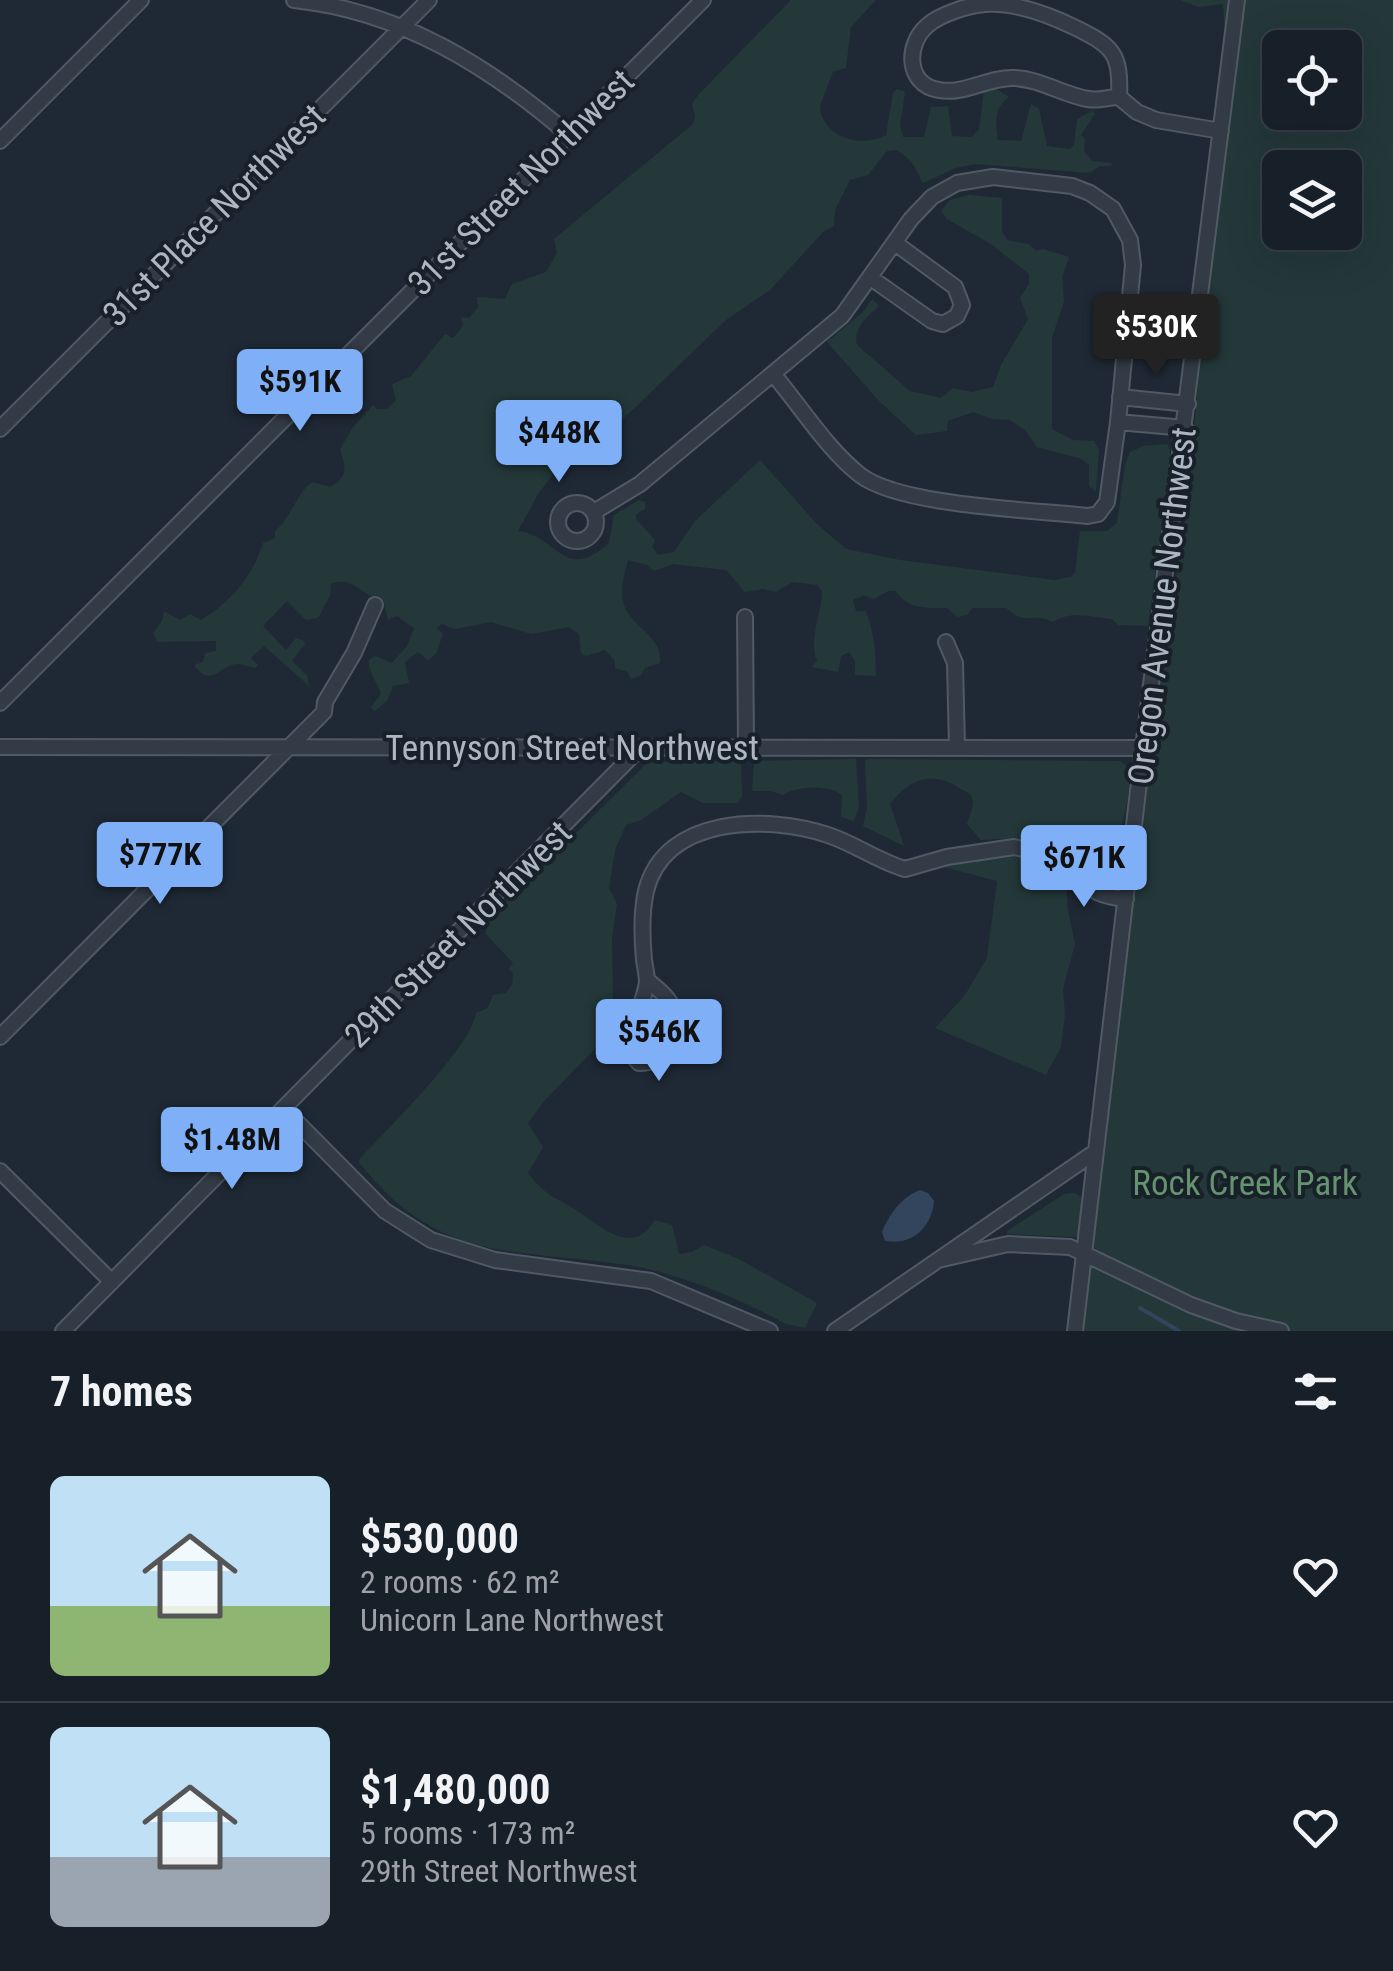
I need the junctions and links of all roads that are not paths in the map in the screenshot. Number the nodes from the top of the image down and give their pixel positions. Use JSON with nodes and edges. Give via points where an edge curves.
{"nodes":[{"id":1,"x":140,"y":0,"type":"edge"},
{"id":2,"x":294,"y":0,"type":"edge"},
{"id":3,"x":428,"y":0,"type":"edge"},
{"id":4,"x":703,"y":0,"type":"edge"},
{"id":5,"x":1237,"y":0,"type":"edge"},
{"id":6,"x":402,"y":27,"type":"junction"},
{"id":7,"x":1119,"y":97,"type":"junction"},
{"id":8,"x":1221,"y":131,"type":"junction"},
{"id":9,"x":568,"y":134,"type":"junction"},
{"id":10,"x":0,"y":141,"type":"edge"},
{"id":11,"x":895,"y":243,"type":"junction"},
{"id":12,"x":871,"y":278,"type":"junction"},
{"id":13,"x":774,"y":375,"type":"junction"},
{"id":14,"x":1120,"y":397,"type":"junction"},
{"id":15,"x":1188,"y":404,"type":"junction"},
{"id":16,"x":1118,"y":422,"type":"junction"},
{"id":17,"x":1185,"y":428,"type":"junction"},
{"id":18,"x":0,"y":429,"type":"edge"},
{"id":19,"x":594,"y":512,"type":"dead end"},
{"id":20,"x":375,"y":604,"type":"dead end"},
{"id":21,"x":745,"y":617,"type":"dead end"},
{"id":22,"x":946,"y":642,"type":"dead end"},
{"id":23,"x":0,"y":703,"type":"edge"},
{"id":24,"x":0,"y":747,"type":"edge"},
{"id":25,"x":290,"y":748,"type":"junction"},
{"id":26,"x":640,"y":748,"type":"junction"},
{"id":27,"x":746,"y":748,"type":"junction"},
{"id":28,"x":957,"y":748,"type":"junction"},
{"id":29,"x":1143,"y":748,"type":"junction"},
{"id":30,"x":1130,"y":866,"type":"junction"},
{"id":31,"x":1082,"y":872,"type":"junction"},
{"id":32,"x":1126,"y":899,"type":"junction"},
{"id":33,"x":647,"y":980,"type":"junction"},
{"id":34,"x":0,"y":1036,"type":"edge"},
{"id":35,"x":284,"y":1108,"type":"junction"},
{"id":36,"x":1096,"y":1152,"type":"junction"},
{"id":37,"x":0,"y":1171,"type":"edge"},
{"id":38,"x":1084,"y":1254,"type":"junction"},
{"id":39,"x":938,"y":1260,"type":"junction"},
{"id":40,"x":112,"y":1282,"type":"junction"},
{"id":41,"x":63,"y":1331,"type":"edge"},
{"id":42,"x":770,"y":1331,"type":"edge"},
{"id":43,"x":835,"y":1331,"type":"edge"},
{"id":44,"x":1075,"y":1331,"type":"edge"},
{"id":45,"x":1281,"y":1331,"type":"edge"}],
"edges":[{"from":1,"to":10,"type":"street"},
{"from":2,"to":6,"type":"street"},
{"from":3,"to":6,"type":"street","name":"31st Place Northwest"},
{"from":4,"to":9,"type":"street","name":"31st Street Northwest"},
{"from":5,"to":8,"type":"street","name":"Oregon Avenue Northwest"},
{"from":6,"to":9,"type":"street","via":[[476,64]]},
{"from":6,"to":18,"type":"street","name":"31st Place Northwest"},
{"from":7,"to":7,"type":"street","via":[[1086,99],[1014,78],[937,90],[916,77],[914,46],[938,19],[980,4],[1011,6],[1106,45],[1118,60]]},
{"from":7,"to":8,"type":"street","via":[[1146,117]]},
{"from":8,"to":15,"type":"street","name":"Oregon Avenue Northwest"},
{"from":9,"to":23,"type":"street","name":"31st Street Northwest"},
{"from":11,"to":12,"type":"street"},
{"from":11,"to":12,"type":"street","via":[[955,287],[962,305],[957,316],[944,324],[932,321]]},
{"from":11,"to":14,"type":"street","via":[[928,200],[969,180],[1072,186],[1096,196],[1122,221],[1133,252]]},
{"from":12,"to":13,"type":"street","via":[[842,316]]},
{"from":13,"to":16,"type":"street","via":[[854,469],[914,496],[1094,516],[1107,502]]},
{"from":13,"to":19,"type":"street","via":[[640,484]]},
{"from":14,"to":15,"type":"street"},
{"from":14,"to":16,"type":"street"},
{"from":15,"to":17,"type":"street","name":"Oregon Avenue Northwest"},
{"from":16,"to":17,"type":"street"},
{"from":17,"to":29,"type":"street","name":"Oregon Avenue Northwest"},
{"from":20,"to":25,"type":"street","via":[[324,712]]},
{"from":21,"to":27,"type":"street"},
{"from":22,"to":28,"type":"street","via":[[955,663]]},
{"from":24,"to":25,"type":"street","name":"Tennyson Street Northwest"},
{"from":25,"to":26,"type":"street","name":"Tennyson Street Northwest"},
{"from":25,"to":34,"type":"street"},
{"from":26,"to":27,"type":"street","name":"Tennyson Street Northwest"},
{"from":26,"to":35,"type":"street","name":"29th Street Northwest"},
{"from":27,"to":28,"type":"street","name":"Tennyson Street Northwest"},
{"from":28,"to":29,"type":"street","name":"Tennyson Street Northwest"},
{"from":29,"to":30,"type":"street","name":"Oregon Avenue Northwest"},
{"from":30,"to":31,"type":"street"},
{"from":30,"to":32,"type":"street","name":"Oregon Avenue Northwest"},
{"from":31,"to":32,"type":"street","via":[[1095,891]]},
{"from":31,"to":33,"type":"street","via":[[1050,855],[1014,848],[904,870],[834,836],[784,825],[690,836],[658,863],[646,892]]},
{"from":32,"to":36,"type":"street","name":"Oregon Avenue Northwest"},
{"from":33,"to":33,"type":"street","via":[[628,1040],[639,1063],[652,1063],[672,1047],[677,1024],[674,1008]]},
{"from":35,"to":40,"type":"street","name":"29th Street Northwest"},
{"from":35,"to":42,"type":"street","via":[[376,1202],[430,1240],[495,1260],[651,1281]]},
{"from":36,"to":38,"type":"street","name":"Oregon Avenue Northwest"},
{"from":36,"to":39,"type":"street"},
{"from":37,"to":40,"type":"street"},
{"from":38,"to":39,"type":"street","via":[[1023,1243]]},
{"from":38,"to":44,"type":"street","name":"Oregon Avenue Northwest"},
{"from":38,"to":45,"type":"street","via":[[1191,1304]]},
{"from":39,"to":43,"type":"street"},
{"from":40,"to":41,"type":"street","name":"29th Street Northwest"}]}
